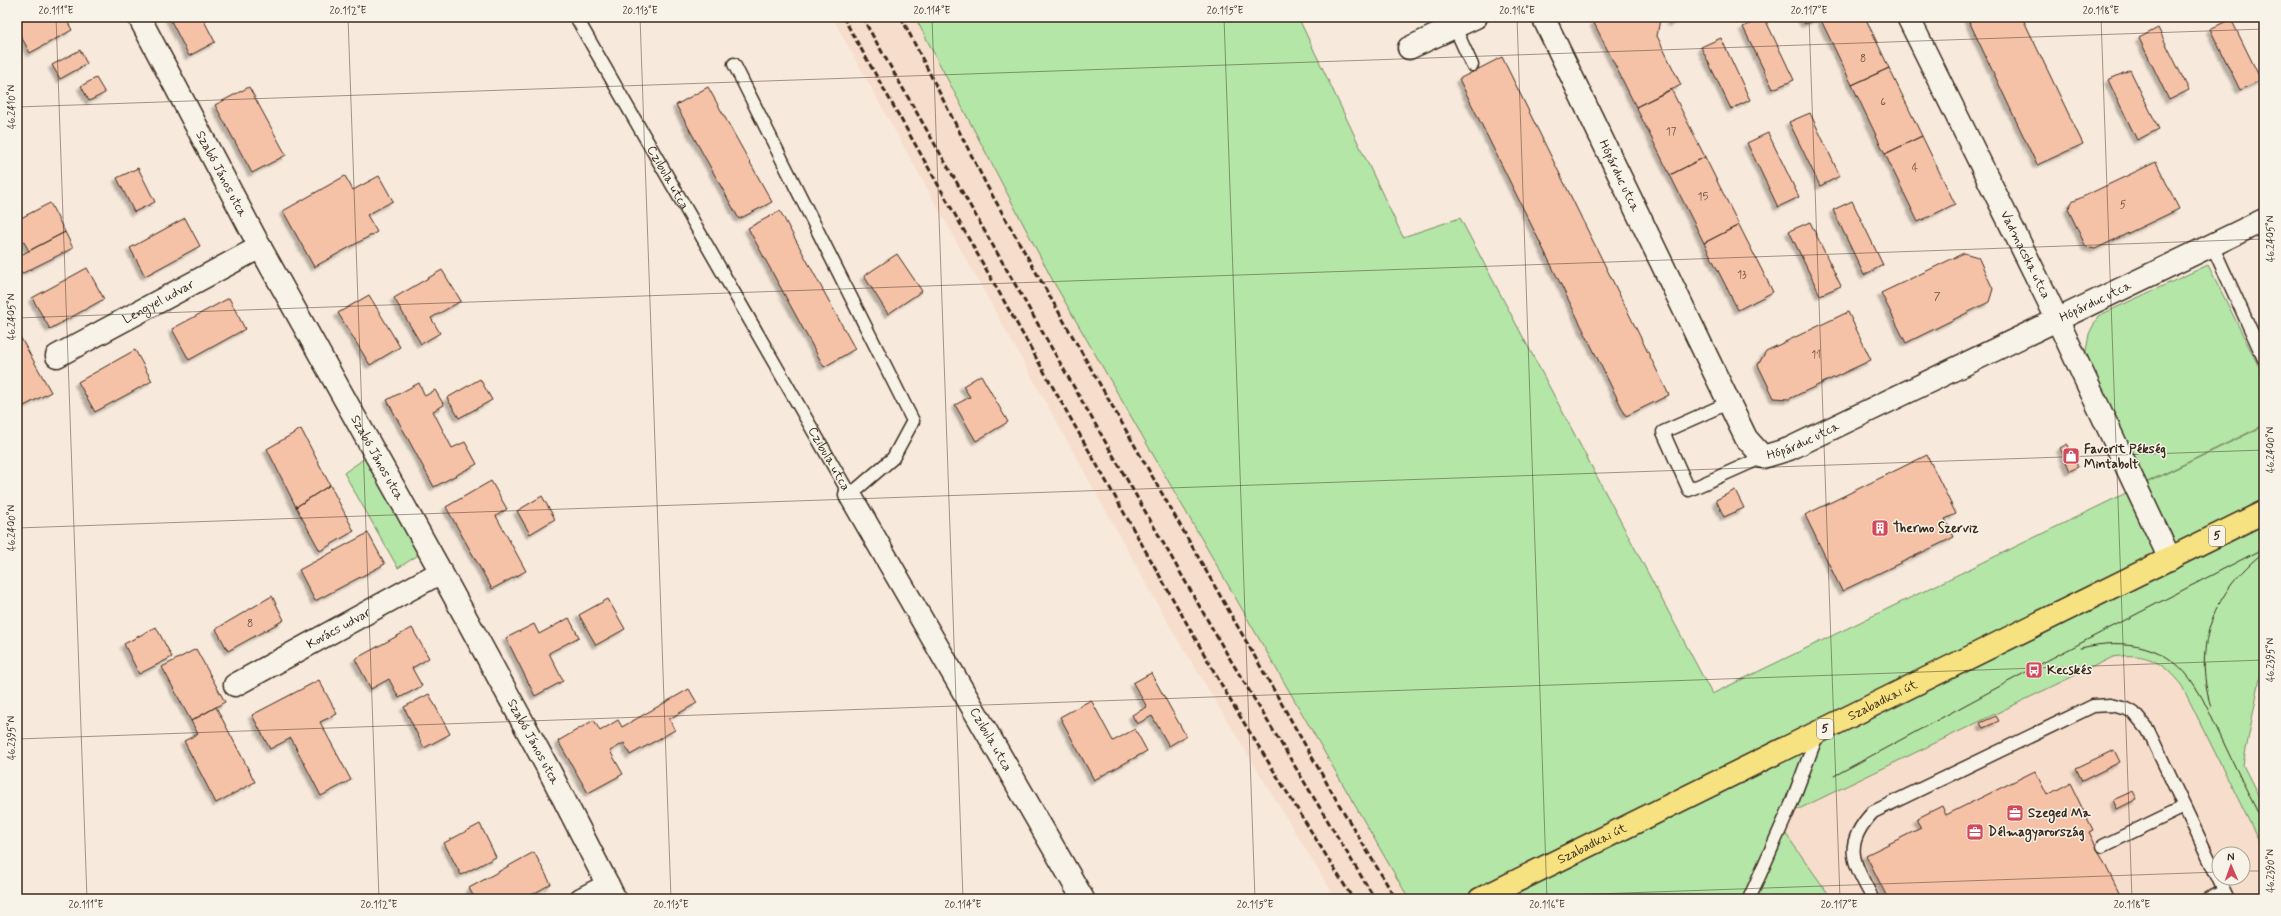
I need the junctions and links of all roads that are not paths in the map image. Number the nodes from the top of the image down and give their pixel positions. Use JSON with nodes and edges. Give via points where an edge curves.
{"nodes":[{"id":1,"x":139,"y":17,"type":"edge"},
{"id":2,"x":576,"y":17,"type":"edge"},
{"id":3,"x":1476,"y":17,"type":"edge"},
{"id":4,"x":1543,"y":17,"type":"edge"},
{"id":5,"x":1908,"y":17,"type":"edge"},
{"id":6,"x":1452,"y":22,"type":"edge"},
{"id":7,"x":1409,"y":48,"type":"dead end"},
{"id":8,"x":734,"y":64,"type":"dead end"},
{"id":9,"x":1472,"y":65,"type":"dead end"},
{"id":10,"x":2264,"y":220,"type":"edge"},
{"id":11,"x":2212,"y":245,"type":"junction"},
{"id":12,"x":260,"y":247,"type":"junction"},
{"id":13,"x":2057,"y":319,"type":"junction"},
{"id":14,"x":57,"y":356,"type":"dead end"},
{"id":15,"x":2264,"y":359,"type":"edge"},
{"id":16,"x":1728,"y":403,"type":"junction"},
{"id":17,"x":1763,"y":457,"type":"junction"},
{"id":18,"x":850,"y":495,"type":"junction"},
{"id":19,"x":2264,"y":512,"type":"edge"},
{"id":20,"x":2170,"y":559,"type":"junction"},
{"id":21,"x":442,"y":572,"type":"junction"},
{"id":22,"x":235,"y":685,"type":"dead end"},
{"id":23,"x":1818,"y":733,"type":"junction"},
{"id":24,"x":2184,"y":807,"type":"junction"},
{"id":25,"x":2103,"y":846,"type":"dead end"},
{"id":26,"x":611,"y":892,"type":"edge"},
{"id":27,"x":2225,"y":895,"type":"edge"},
{"id":28,"x":581,"y":899,"type":"edge"},
{"id":29,"x":1083,"y":899,"type":"edge"},
{"id":30,"x":1480,"y":899,"type":"edge"},
{"id":31,"x":1749,"y":899,"type":"edge"},
{"id":32,"x":1873,"y":899,"type":"edge"},
{"id":33,"x":2207,"y":899,"type":"edge"}],
"edges":[{"from":1,"to":12,"type":"street","name":"Szabó János utca"},
{"from":2,"to":18,"type":"lane","name":"Czibula utca"},
{"from":3,"to":6,"type":"street"},
{"from":4,"to":16,"type":"street","name":"Hópárduc utca"},
{"from":5,"to":13,"type":"street","name":"Vadmacska utca"},
{"from":6,"to":7,"type":"street"},
{"from":6,"to":9,"type":"lane"},
{"from":8,"to":18,"type":"lane","via":[[913,421],[893,458]]},
{"from":10,"to":11,"type":"street","name":"Hópárduc utca"},
{"from":11,"to":13,"type":"street","name":"Hópárduc utca"},
{"from":11,"to":15,"type":"lane"},
{"from":12,"to":14,"type":"street","name":"Lengyel udvar"},
{"from":12,"to":21,"type":"street","name":"Szabó János utca"},
{"from":13,"to":17,"type":"street","name":"Hópárduc utca","via":[[1789,449]]},
{"from":13,"to":20,"type":"street","name":"Vadmacska utca"},
{"from":16,"to":17,"type":"street","name":"Hópárduc utca","via":[[1746,438]]},
{"from":16,"to":17,"type":"lane","via":[[1663,432],[1689,490]]},
{"from":18,"to":29,"type":"street","name":"Czibula utca"},
{"from":19,"to":20,"type":"main road","name":"Szabadkai út","number":"5"},
{"from":20,"to":23,"type":"main road","name":"Szabadkai út","number":"5"},
{"from":21,"to":22,"type":"street","name":"Kovács udvar"},
{"from":21,"to":26,"type":"street","name":"Szabó János utca","via":[[550,772]]},
{"from":23,"to":30,"type":"main road","name":"Szabadkai út","number":"5"},
{"from":23,"to":31,"type":"lane","via":[[1790,807]]},
{"from":24,"to":25,"type":"lane"},
{"from":24,"to":27,"type":"lane"},
{"from":24,"to":32,"type":"lane","via":[[2148,730],[2134,713],[2119,706],[2093,706],[1873,812],[1859,827],[1853,845],[1855,865]]},
{"from":26,"to":28,"type":"street"},
{"from":27,"to":33,"type":"lane"}]}
